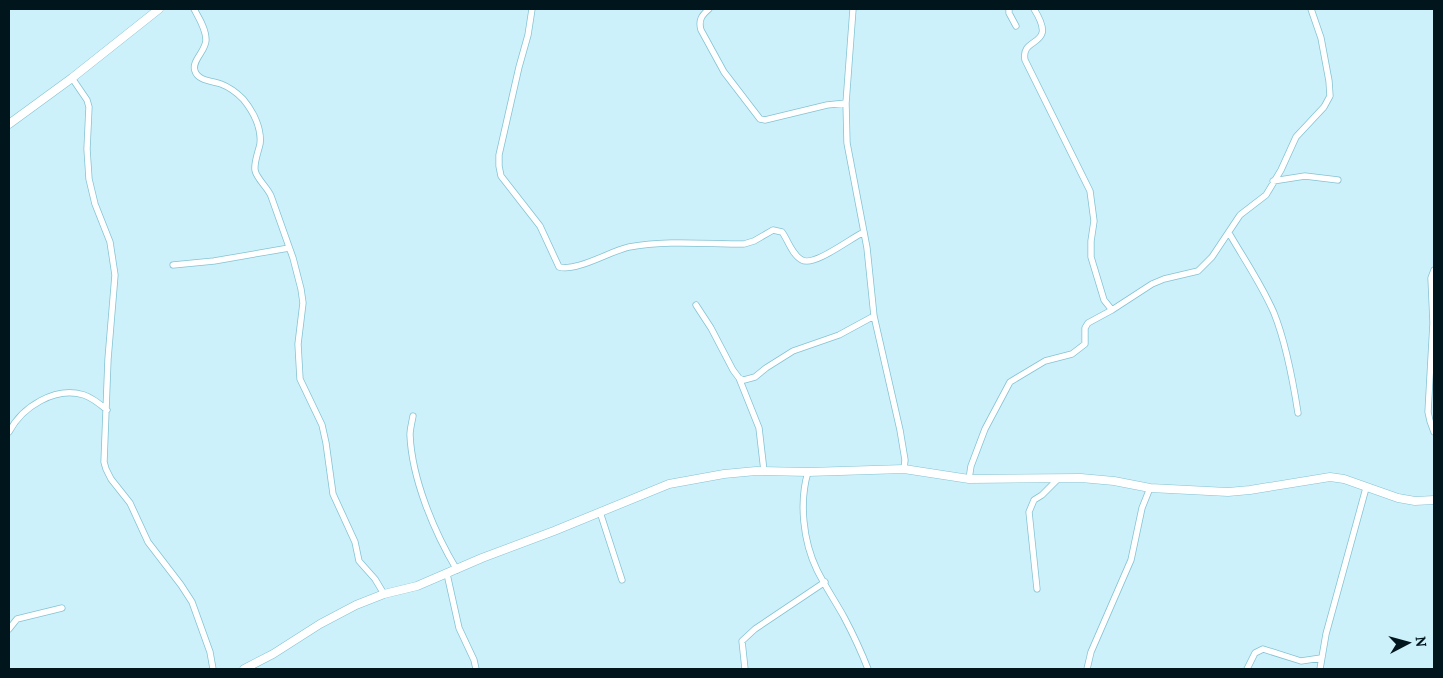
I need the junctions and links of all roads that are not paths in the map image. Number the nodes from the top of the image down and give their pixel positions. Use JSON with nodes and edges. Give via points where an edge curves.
{"nodes":[{"id":1,"x":159,"y":9,"type":"edge"},
{"id":2,"x":194,"y":9,"type":"edge"},
{"id":3,"x":532,"y":9,"type":"edge"},
{"id":4,"x":709,"y":9,"type":"edge"},
{"id":5,"x":853,"y":9,"type":"edge"},
{"id":6,"x":1009,"y":9,"type":"edge"},
{"id":7,"x":1034,"y":9,"type":"edge"},
{"id":8,"x":1311,"y":9,"type":"edge"},
{"id":9,"x":1016,"y":26,"type":"dead end"},
{"id":10,"x":72,"y":78,"type":"junction"},
{"id":11,"x":846,"y":103,"type":"junction"},
{"id":12,"x":9,"y":124,"type":"edge"},
{"id":13,"x":1338,"y":180,"type":"dead end"},
{"id":14,"x":1273,"y":181,"type":"junction"},
{"id":15,"x":864,"y":232,"type":"junction"},
{"id":16,"x":1229,"y":233,"type":"junction"},
{"id":17,"x":289,"y":248,"type":"junction"},
{"id":18,"x":173,"y":265,"type":"dead end"},
{"id":19,"x":1434,"y":270,"type":"edge"},
{"id":20,"x":696,"y":306,"type":"dead end"},
{"id":21,"x":1112,"y":310,"type":"junction"},
{"id":22,"x":874,"y":316,"type":"junction"},
{"id":23,"x":739,"y":378,"type":"junction"},
{"id":24,"x":107,"y":410,"type":"junction"},
{"id":25,"x":1298,"y":413,"type":"dead end"},
{"id":26,"x":413,"y":416,"type":"dead end"},
{"id":27,"x":9,"y":432,"type":"edge"},
{"id":28,"x":1434,"y":432,"type":"edge"},
{"id":29,"x":904,"y":469,"type":"junction"},
{"id":30,"x":764,"y":471,"type":"junction"},
{"id":31,"x":808,"y":472,"type":"junction"},
{"id":32,"x":969,"y":479,"type":"junction"},
{"id":33,"x":1058,"y":479,"type":"junction"},
{"id":34,"x":1150,"y":488,"type":"junction"},
{"id":35,"x":1366,"y":488,"type":"junction"},
{"id":36,"x":1434,"y":500,"type":"edge"},
{"id":37,"x":600,"y":512,"type":"junction"},
{"id":38,"x":457,"y":570,"type":"junction"},
{"id":39,"x":447,"y":574,"type":"junction"},
{"id":40,"x":622,"y":580,"type":"dead end"},
{"id":41,"x":825,"y":582,"type":"junction"},
{"id":42,"x":1037,"y":589,"type":"dead end"},
{"id":43,"x":384,"y":594,"type":"junction"},
{"id":44,"x":62,"y":608,"type":"dead end"},
{"id":45,"x":9,"y":629,"type":"edge"},
{"id":46,"x":1321,"y":658,"type":"junction"},
{"id":47,"x":213,"y":669,"type":"edge"},
{"id":48,"x":244,"y":669,"type":"edge"},
{"id":49,"x":476,"y":669,"type":"edge"},
{"id":50,"x":745,"y":669,"type":"edge"},
{"id":51,"x":868,"y":669,"type":"edge"},
{"id":52,"x":1087,"y":669,"type":"edge"},
{"id":53,"x":1247,"y":669,"type":"edge"},
{"id":54,"x":1320,"y":669,"type":"edge"}],
"edges":[{"from":1,"to":10,"type":"street"},
{"from":2,"to":17,"type":"street","via":[[206,42],[196,62],[195,73],[200,78],[231,89],[251,111],[260,134],[256,175],[267,187]]},
{"from":3,"to":15,"type":"street","via":[[500,147],[499,166],[502,176],[548,239],[559,267],[574,266],[612,252],[650,244],[744,244],[773,230],[782,232],[798,257],[806,262]]},
{"from":4,"to":11,"type":"street","via":[[699,23],[701,30],[724,72],[760,119]]},
{"from":5,"to":11,"type":"street"},
{"from":6,"to":9,"type":"street"},
{"from":7,"to":21,"type":"street","via":[[1041,22],[1042,34],[1039,40],[1026,47],[1025,60],[1090,191],[1094,221],[1091,241],[1093,269],[1104,300]]},
{"from":8,"to":14,"type":"street","via":[[1321,38],[1330,96],[1296,137]]},
{"from":10,"to":12,"type":"street"},
{"from":10,"to":24,"type":"street","via":[[90,107],[89,180],[110,242],[115,275]]},
{"from":11,"to":15,"type":"street","via":[[848,143]]},
{"from":13,"to":14,"type":"street","via":[[1305,176]]},
{"from":14,"to":16,"type":"street","via":[[1266,195],[1246,209]]},
{"from":15,"to":22,"type":"street"},
{"from":16,"to":21,"type":"street","via":[[1198,271],[1152,284]]},
{"from":16,"to":25,"type":"street","via":[[1274,314],[1292,376]]},
{"from":17,"to":18,"type":"street"},
{"from":17,"to":43,"type":"street","via":[[303,303],[298,344],[300,379],[322,425],[333,494],[355,542],[359,561]]},
{"from":19,"to":28,"type":"street","via":[[1431,278],[1433,323],[1428,412]]},
{"from":20,"to":23,"type":"street"},
{"from":21,"to":32,"type":"street","via":[[1088,323],[1085,344],[1081,348],[1072,354],[1045,360],[1010,382],[985,429]]},
{"from":22,"to":23,"type":"street","via":[[839,334],[792,351],[749,380]]},
{"from":22,"to":29,"type":"street","via":[[900,430]]},
{"from":23,"to":30,"type":"street","via":[[760,428]]},
{"from":24,"to":27,"type":"street","via":[[83,395],[62,394],[35,404]]},
{"from":24,"to":47,"type":"street","via":[[106,469],[130,503],[148,542],[192,602]]},
{"from":26,"to":38,"type":"street","via":[[410,434],[426,508]]},
{"from":29,"to":31,"type":"street"},
{"from":29,"to":32,"type":"street"},
{"from":30,"to":31,"type":"street"},
{"from":30,"to":37,"type":"street","via":[[669,484]]},
{"from":31,"to":41,"type":"street","via":[[803,489],[806,536],[810,553]]},
{"from":32,"to":33,"type":"street"},
{"from":33,"to":34,"type":"street","via":[[1114,481]]},
{"from":33,"to":42,"type":"street","via":[[1034,500],[1029,512]]},
{"from":34,"to":35,"type":"street","via":[[1228,492],[1330,477]]},
{"from":34,"to":52,"type":"street","via":[[1142,508],[1131,560],[1091,652]]},
{"from":35,"to":36,"type":"street","via":[[1415,501]]},
{"from":35,"to":46,"type":"street"},
{"from":37,"to":38,"type":"street"},
{"from":37,"to":40,"type":"street"},
{"from":38,"to":39,"type":"street"},
{"from":39,"to":43,"type":"street"},
{"from":39,"to":49,"type":"street","via":[[459,628]]},
{"from":41,"to":50,"type":"street","via":[[742,641]]},
{"from":41,"to":51,"type":"street"},
{"from":43,"to":48,"type":"street","via":[[320,624]]},
{"from":44,"to":45,"type":"street","via":[[18,619]]},
{"from":46,"to":53,"type":"street","via":[[1301,661],[1263,649],[1256,653]]},
{"from":46,"to":54,"type":"street"}]}
